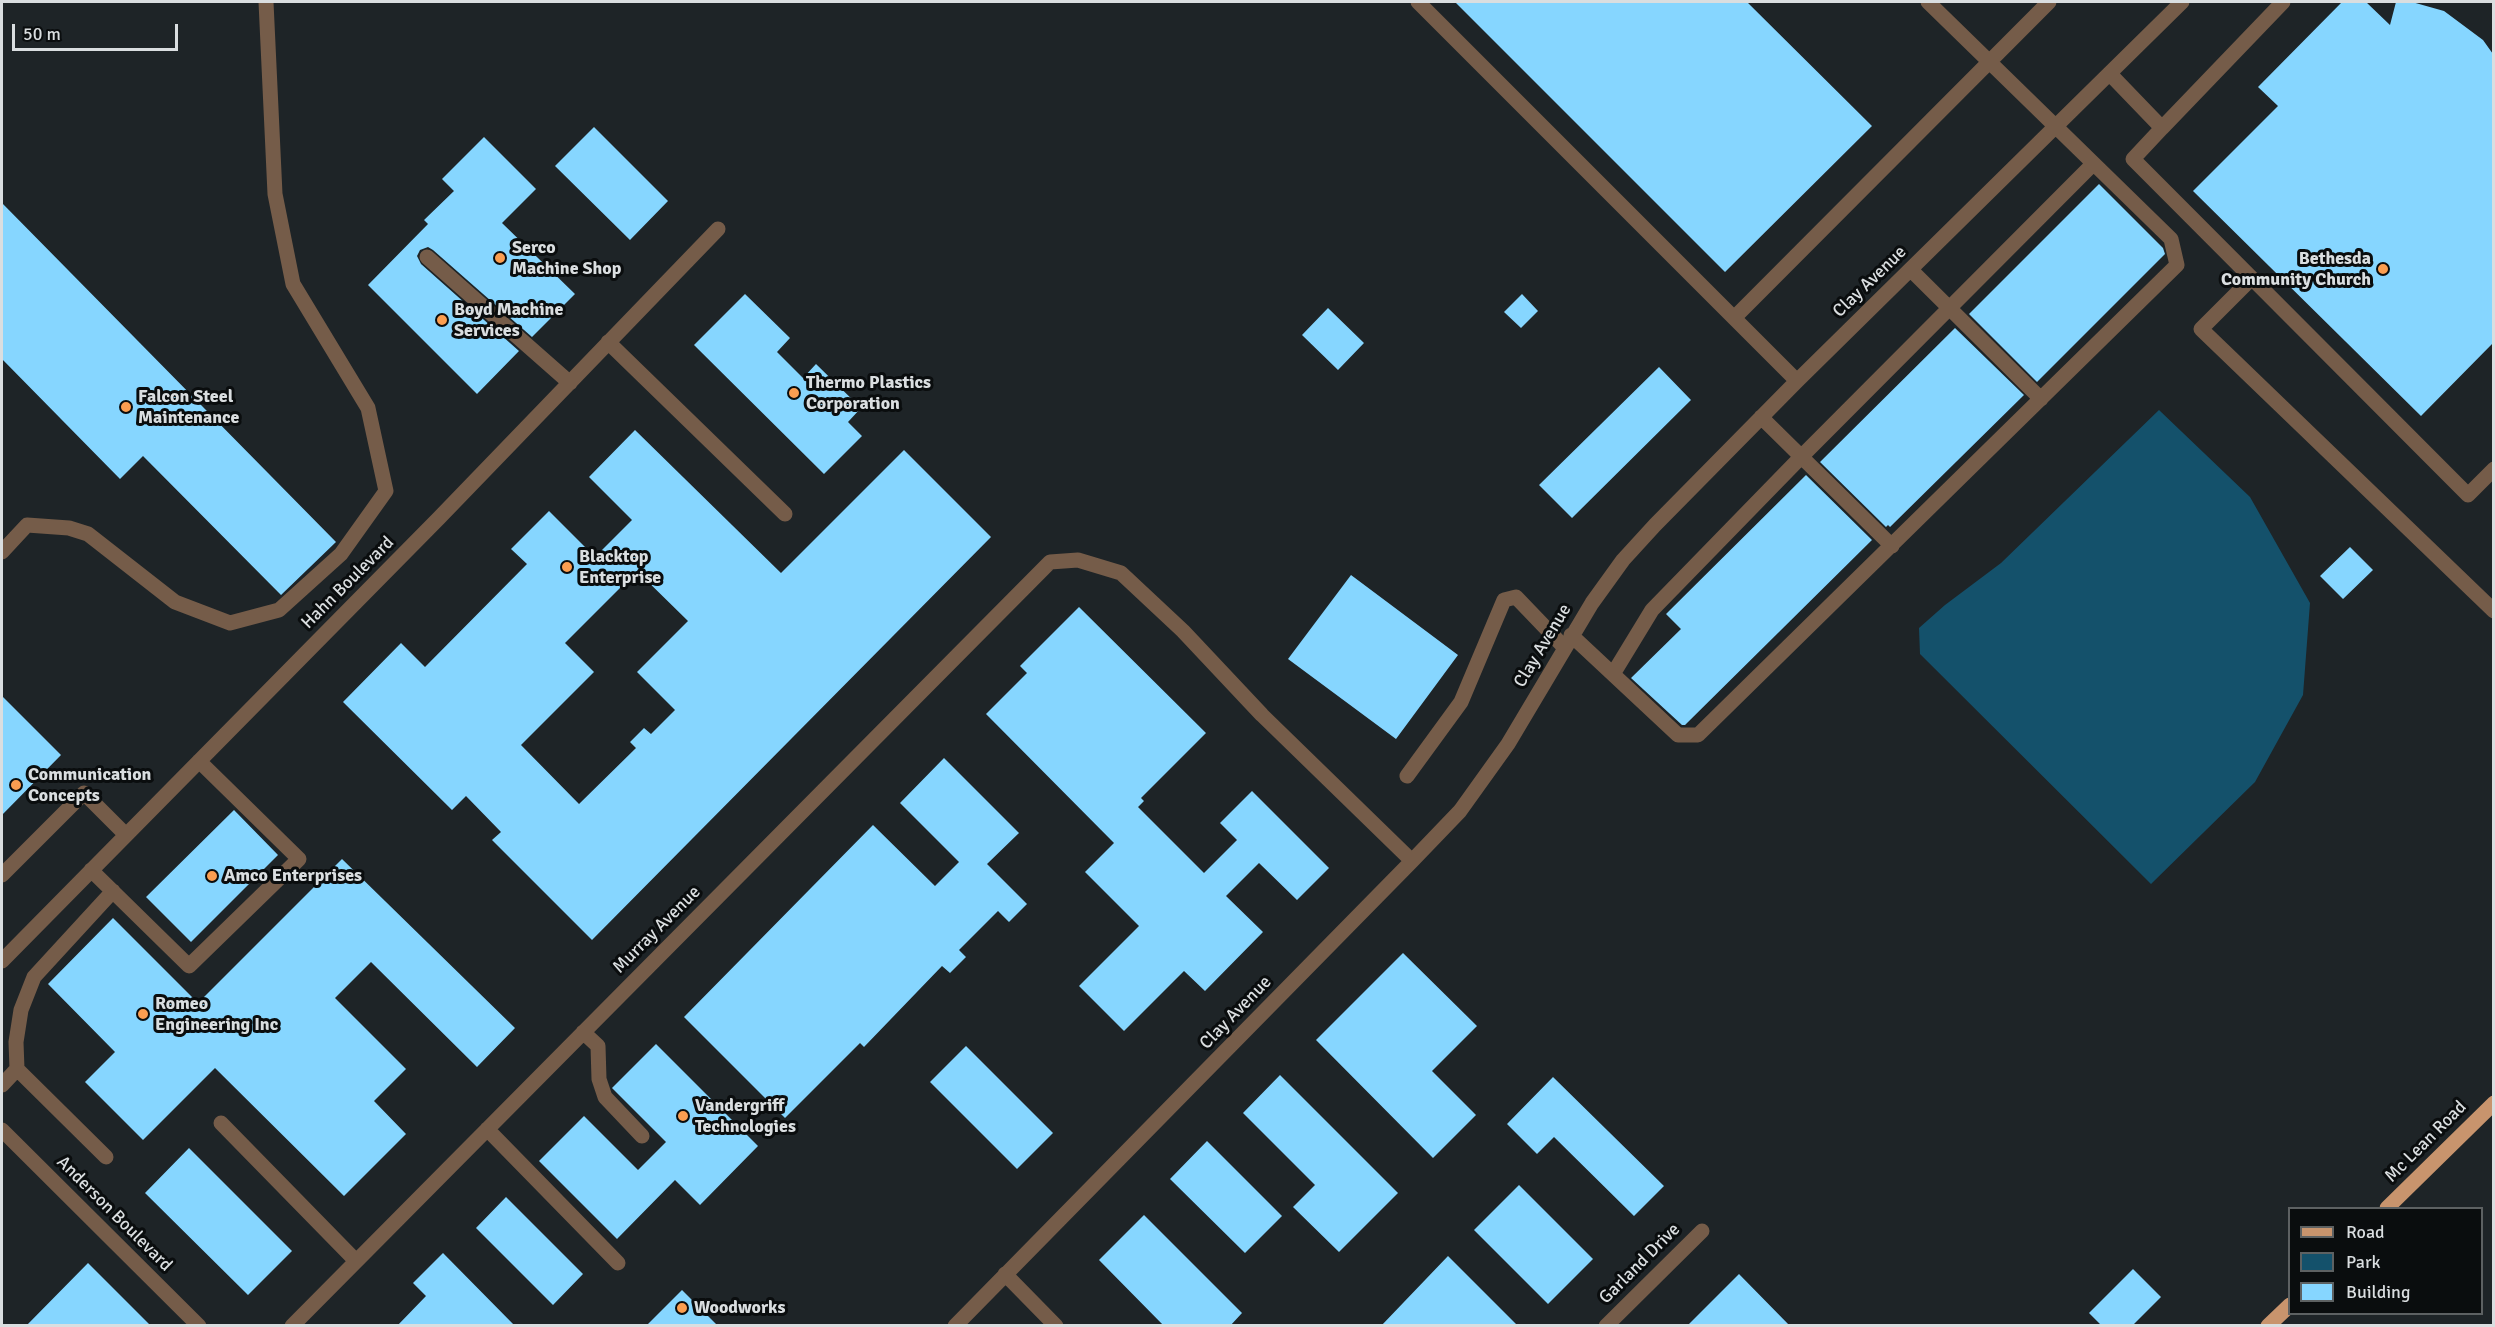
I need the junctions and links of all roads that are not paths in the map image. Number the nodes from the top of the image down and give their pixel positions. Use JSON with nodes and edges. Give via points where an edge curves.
{"nodes":[{"id":1,"x":266,"y":2,"type":"edge"},
{"id":2,"x":1418,"y":2,"type":"edge"},
{"id":3,"x":1928,"y":2,"type":"edge"},
{"id":4,"x":2049,"y":2,"type":"edge"},
{"id":5,"x":2182,"y":2,"type":"edge"},
{"id":6,"x":2283,"y":2,"type":"edge"},
{"id":7,"x":1989,"y":62,"type":"junction"},
{"id":8,"x":2110,"y":74,"type":"junction"},
{"id":9,"x":2055,"y":128,"type":"junction"},
{"id":10,"x":2162,"y":128,"type":"junction"},
{"id":11,"x":2093,"y":164,"type":"junction"},
{"id":12,"x":718,"y":229,"type":"dead end"},
{"id":13,"x":427,"y":257,"type":"dead end"},
{"id":14,"x":1911,"y":270,"type":"junction"},
{"id":15,"x":2251,"y":279,"type":"junction"},
{"id":16,"x":1950,"y":309,"type":"junction"},
{"id":17,"x":1734,"y":318,"type":"junction"},
{"id":18,"x":608,"y":342,"type":"junction"},
{"id":19,"x":1797,"y":381,"type":"junction"},
{"id":20,"x":570,"y":383,"type":"junction"},
{"id":21,"x":2041,"y":399,"type":"junction"},
{"id":22,"x":1761,"y":417,"type":"junction"},
{"id":23,"x":1801,"y":456,"type":"junction"},
{"id":24,"x":2493,"y":469,"type":"edge"},
{"id":25,"x":785,"y":514,"type":"dead end"},
{"id":26,"x":1892,"y":546,"type":"junction"},
{"id":27,"x":2,"y":552,"type":"edge"},
{"id":28,"x":2493,"y":611,"type":"edge"},
{"id":29,"x":1568,"y":641,"type":"junction"},
{"id":30,"x":1613,"y":674,"type":"junction"},
{"id":31,"x":199,"y":761,"type":"junction"},
{"id":32,"x":1407,"y":776,"type":"dead end"},
{"id":33,"x":126,"y":835,"type":"junction"},
{"id":34,"x":1412,"y":861,"type":"junction"},
{"id":35,"x":91,"y":870,"type":"junction"},
{"id":36,"x":2,"y":875,"type":"edge"},
{"id":37,"x":112,"y":891,"type":"junction"},
{"id":38,"x":2,"y":961,"type":"edge"},
{"id":39,"x":583,"y":1032,"type":"junction"},
{"id":40,"x":17,"y":1069,"type":"junction"},
{"id":41,"x":2,"y":1085,"type":"edge"},
{"id":42,"x":2493,"y":1103,"type":"edge"},
{"id":43,"x":221,"y":1123,"type":"dead end"},
{"id":44,"x":487,"y":1129,"type":"junction"},
{"id":45,"x":2,"y":1130,"type":"edge"},
{"id":46,"x":642,"y":1136,"type":"dead end"},
{"id":47,"x":106,"y":1157,"type":"dead end"},
{"id":48,"x":2389,"y":1207,"type":"edge"},
{"id":49,"x":1702,"y":1231,"type":"dead end"},
{"id":50,"x":356,"y":1261,"type":"junction"},
{"id":51,"x":618,"y":1263,"type":"dead end"},
{"id":52,"x":1005,"y":1274,"type":"junction"},
{"id":53,"x":2288,"y":1306,"type":"edge"},
{"id":54,"x":199,"y":1326,"type":"edge"},
{"id":55,"x":292,"y":1326,"type":"edge"},
{"id":56,"x":955,"y":1326,"type":"edge"},
{"id":57,"x":1056,"y":1326,"type":"edge"},
{"id":58,"x":1606,"y":1326,"type":"edge"},
{"id":59,"x":2268,"y":1326,"type":"edge"}],
"edges":[{"from":1,"to":27,"type":"street","via":[[275,194],[293,284],[368,408],[386,491],[341,554],[279,610],[230,623],[175,602],[88,534],[69,528],[27,525]]},
{"from":2,"to":17,"type":"street"},
{"from":3,"to":7,"type":"street"},
{"from":4,"to":7,"type":"street"},
{"from":5,"to":8,"type":"street","name":"Clay Avenue"},
{"from":6,"to":10,"type":"street"},
{"from":7,"to":9,"type":"street"},
{"from":7,"to":17,"type":"street"},
{"from":8,"to":9,"type":"street","name":"Clay Avenue"},
{"from":8,"to":10,"type":"street"},
{"from":9,"to":11,"type":"street"},
{"from":9,"to":14,"type":"street","name":"Clay Avenue"},
{"from":10,"to":15,"type":"street","via":[[2133,159]]},
{"from":11,"to":16,"type":"street"},
{"from":11,"to":21,"type":"street","via":[[2171,239],[2177,265]]},
{"from":12,"to":18,"type":"street","name":"Hahn Boulevard"},
{"from":13,"to":20,"type":"street"},
{"from":14,"to":16,"type":"street"},
{"from":14,"to":19,"type":"street","name":"Clay Avenue"},
{"from":15,"to":24,"type":"street","via":[[2468,495]]},
{"from":15,"to":28,"type":"street","via":[[2201,329]]},
{"from":16,"to":21,"type":"street"},
{"from":16,"to":23,"type":"street"},
{"from":17,"to":19,"type":"street"},
{"from":18,"to":20,"type":"street","name":"Hahn Boulevard"},
{"from":18,"to":25,"type":"street"},
{"from":19,"to":22,"type":"street","name":"Clay Avenue"},
{"from":20,"to":31,"type":"street","name":"Hahn Boulevard"},
{"from":21,"to":26,"type":"street"},
{"from":22,"to":23,"type":"street"},
{"from":22,"to":29,"type":"street","name":"Clay Avenue","via":[[1623,560]]},
{"from":23,"to":26,"type":"street"},
{"from":23,"to":30,"type":"street","via":[[1652,610]]},
{"from":26,"to":30,"type":"street","via":[[1698,735],[1678,735]]},
{"from":29,"to":30,"type":"street"},
{"from":29,"to":32,"type":"street","via":[[1516,597],[1504,600],[1461,702]]},
{"from":29,"to":34,"type":"street","name":"Clay Avenue","via":[[1494,766],[1460,811]]},
{"from":31,"to":33,"type":"street","name":"Hahn Boulevard"},
{"from":31,"to":37,"type":"street","via":[[299,859],[189,966]]},
{"from":33,"to":35,"type":"street","name":"Hahn Boulevard"},
{"from":33,"to":36,"type":"street","via":[[84,793]]},
{"from":34,"to":39,"type":"street","name":"Murray Avenue","via":[[1120,573],[1078,560],[1050,562]]},
{"from":34,"to":52,"type":"street","name":"Clay Avenue"},
{"from":35,"to":37,"type":"street"},
{"from":35,"to":38,"type":"street","name":"Hahn Boulevard"},
{"from":37,"to":40,"type":"street","via":[[34,977],[21,1010]]},
{"from":39,"to":44,"type":"street","name":"Murray Avenue"},
{"from":39,"to":46,"type":"street","via":[[597,1046],[605,1097]]},
{"from":40,"to":41,"type":"street"},
{"from":40,"to":47,"type":"street"},
{"from":42,"to":48,"type":"main road","name":"Mc Lean Road"},
{"from":43,"to":50,"type":"street"},
{"from":44,"to":50,"type":"street","name":"Murray Avenue"},
{"from":44,"to":51,"type":"street"},
{"from":45,"to":54,"type":"street","name":"Anderson Boulevard"},
{"from":49,"to":58,"type":"street","name":"Garland Drive"},
{"from":50,"to":55,"type":"street","name":"Murray Avenue"},
{"from":52,"to":56,"type":"street","name":"Clay Avenue"},
{"from":52,"to":57,"type":"street"},
{"from":53,"to":59,"type":"main road"}]}
